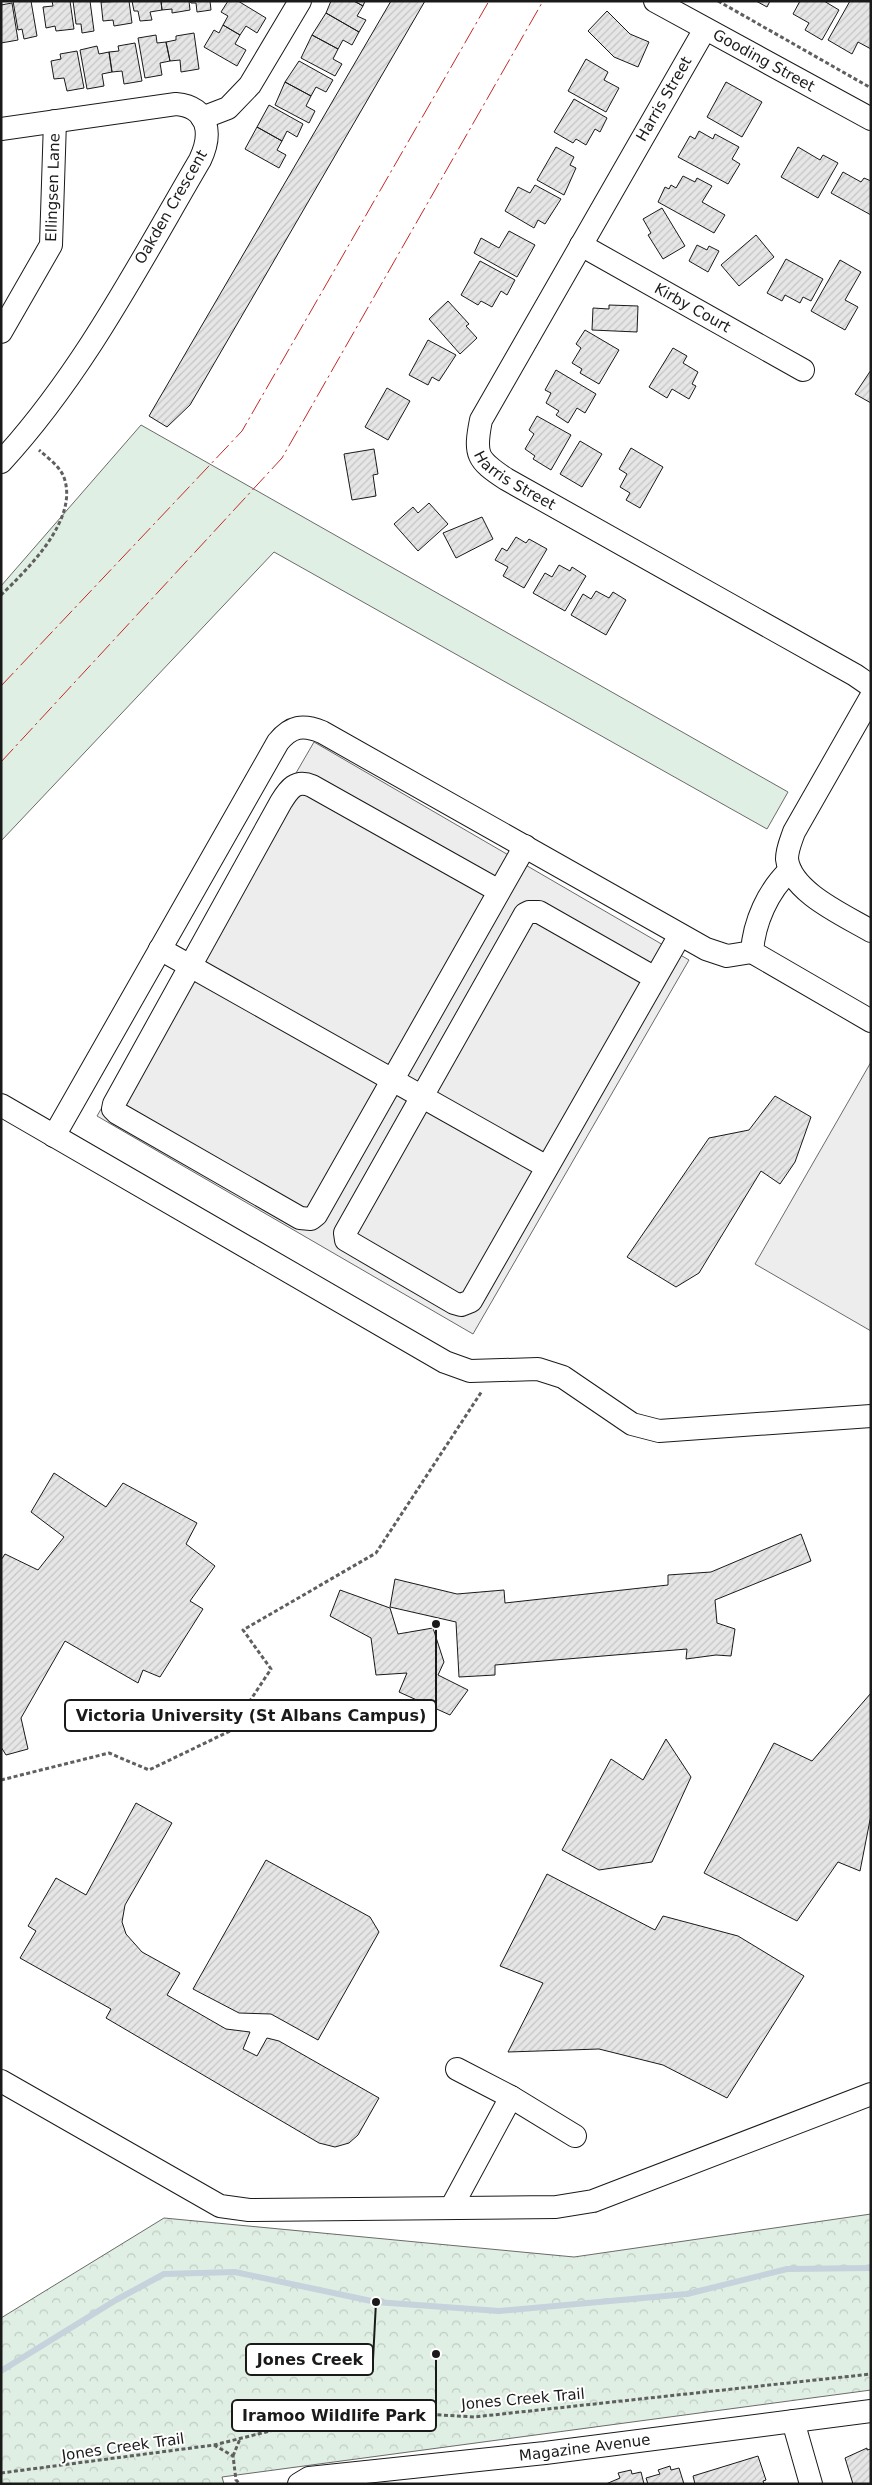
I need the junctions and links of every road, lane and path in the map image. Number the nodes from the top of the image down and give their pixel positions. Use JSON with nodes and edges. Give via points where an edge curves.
{"nodes":[{"id":1,"x":300,"y":1,"type":"edge"},
{"id":2,"x":655,"y":1,"type":"edge"},
{"id":3,"x":718,"y":1,"type":"edge"},
{"id":4,"x":705,"y":29,"type":"junction"},
{"id":5,"x":871,"y":88,"type":"edge"},
{"id":6,"x":202,"y":118,"type":"junction"},
{"id":7,"x":871,"y":120,"type":"edge"},
{"id":8,"x":55,"y":121,"type":"junction"},
{"id":9,"x":1,"y":129,"type":"edge"},
{"id":10,"x":581,"y":245,"type":"junction"},
{"id":11,"x":1,"y":332,"type":"edge"},
{"id":12,"x":803,"y":370,"type":"dead end"},
{"id":13,"x":6,"y":449,"type":"edge"},
{"id":14,"x":39,"y":450,"type":"dead end"},
{"id":15,"x":1,"y":594,"type":"edge"},
{"id":16,"x":871,"y":686,"type":"edge"},
{"id":17,"x":871,"y":697,"type":"edge"},
{"id":18,"x":524,"y":846,"type":"junction"},
{"id":19,"x":790,"y":870,"type":"junction"},
{"id":20,"x":499,"y":891,"type":"junction"},
{"id":21,"x":871,"y":930,"type":"edge"},
{"id":22,"x":680,"y":935,"type":"junction"},
{"id":23,"x":160,"y":949,"type":"junction"},
{"id":24,"x":752,"y":952,"type":"junction"},
{"id":25,"x":190,"y":966,"type":"junction"},
{"id":26,"x":655,"y":978,"type":"junction"},
{"id":27,"x":871,"y":1021,"type":"edge"},
{"id":28,"x":392,"y":1080,"type":"junction"},
{"id":29,"x":422,"y":1097,"type":"junction"},
{"id":30,"x":1,"y":1105,"type":"edge"},
{"id":31,"x":54,"y":1136,"type":"junction"},
{"id":32,"x":547,"y":1167,"type":"junction"},
{"id":33,"x":495,"y":1372,"type":"junction"},
{"id":34,"x":871,"y":1416,"type":"edge"},
{"id":35,"x":1,"y":1780,"type":"edge"},
{"id":36,"x":457,"y":2069,"type":"dead end"},
{"id":37,"x":1,"y":2081,"type":"edge"},
{"id":38,"x":871,"y":2094,"type":"edge"},
{"id":39,"x":511,"y":2097,"type":"junction"},
{"id":40,"x":575,"y":2136,"type":"dead end"},
{"id":41,"x":451,"y":2208,"type":"junction"},
{"id":42,"x":871,"y":2374,"type":"edge"},
{"id":43,"x":871,"y":2411,"type":"edge"},
{"id":44,"x":793,"y":2421,"type":"junction"},
{"id":45,"x":240,"y":2439,"type":"junction"},
{"id":46,"x":214,"y":2446,"type":"junction"},
{"id":47,"x":233,"y":2456,"type":"junction"},
{"id":48,"x":1,"y":2473,"type":"edge"},
{"id":49,"x":240,"y":2484,"type":"edge"},
{"id":50,"x":299,"y":2484,"type":"edge"},
{"id":51,"x":811,"y":2484,"type":"edge"}],
"edges":[{"from":1,"to":6,"type":"street","via":[[250,85],[228,108]]},
{"from":2,"to":4,"type":"street","name":"Gooding Street"},
{"from":3,"to":5,"type":"path"},
{"from":4,"to":7,"type":"street","name":"Gooding Street"},
{"from":4,"to":10,"type":"street","name":"Harris Street"},
{"from":6,"to":8,"type":"street","via":[[188,105],[176,104]]},
{"from":6,"to":13,"type":"street","name":"Oakden Crescent","via":[[208,130],[207,145],[200,160],[82,359]]},
{"from":8,"to":9,"type":"street"},
{"from":8,"to":11,"type":"street","name":"Ellingsen Lane","via":[[51,245]]},
{"from":10,"to":12,"type":"street","name":"Kirby Court"},
{"from":10,"to":16,"type":"street","name":"Harris Street","via":[[481,420],[477,440],[484,465]]},
{"from":14,"to":15,"type":"path","via":[[62,473],[68,501],[63,518],[52,534],[24,572]]},
{"from":17,"to":19,"type":"street","via":[[794,832],[787,857]]},
{"from":18,"to":20,"type":"street"},
{"from":18,"to":22,"type":"street"},
{"from":18,"to":23,"type":"street","via":[[322,732],[299,726],[286,732],[278,742]]},
{"from":19,"to":21,"type":"street","via":[[795,879],[821,902]]},
{"from":19,"to":24,"type":"street","via":[[764,904]]},
{"from":20,"to":25,"type":"street","via":[[312,786],[298,783],[281,802]]},
{"from":20,"to":28,"type":"street"},
{"from":22,"to":24,"type":"street","via":[[720,955]]},
{"from":22,"to":26,"type":"street"},
{"from":23,"to":25,"type":"street"},
{"from":23,"to":31,"type":"street"},
{"from":24,"to":27,"type":"street"},
{"from":25,"to":28,"type":"street"},
{"from":25,"to":28,"type":"street","via":[[114,1109],[300,1218],[316,1216]]},
{"from":26,"to":29,"type":"street","via":[[540,912],[525,914]]},
{"from":26,"to":32,"type":"street"},
{"from":28,"to":29,"type":"street"},
{"from":29,"to":32,"type":"street"},
{"from":29,"to":32,"type":"street","via":[[345,1233],[346,1240],[454,1304],[471,1301]]},
{"from":30,"to":31,"type":"street"},
{"from":31,"to":33,"type":"street","via":[[445,1362],[470,1371]]},
{"from":33,"to":34,"type":"street","via":[[538,1369],[563,1377],[632,1424],[659,1431]]},
{"from":33,"to":35,"type":"path","via":[[376,1553],[244,1630],[271,1669],[230,1731],[149,1770],[109,1753]]},
{"from":36,"to":39,"type":"street"},
{"from":37,"to":41,"type":"street","via":[[220,2206],[249,2210]]},
{"from":38,"to":41,"type":"street","via":[[593,2201],[556,2207]]},
{"from":39,"to":40,"type":"street"},
{"from":39,"to":41,"type":"street"},
{"from":42,"to":45,"type":"path","name":"Jones Creek Trail","via":[[474,2417],[355,2413]]},
{"from":43,"to":44,"type":"street","name":"Magazine Avenue"},
{"from":44,"to":50,"type":"street","name":"Magazine Avenue","via":[[545,2453],[309,2478]]},
{"from":44,"to":51,"type":"street"},
{"from":45,"to":46,"type":"path","name":"Jones Creek Trail"},
{"from":45,"to":47,"type":"path"},
{"from":46,"to":47,"type":"path"},
{"from":46,"to":48,"type":"path","name":"Jones Creek Trail"},
{"from":47,"to":49,"type":"path","via":[[236,2480]]}]}
